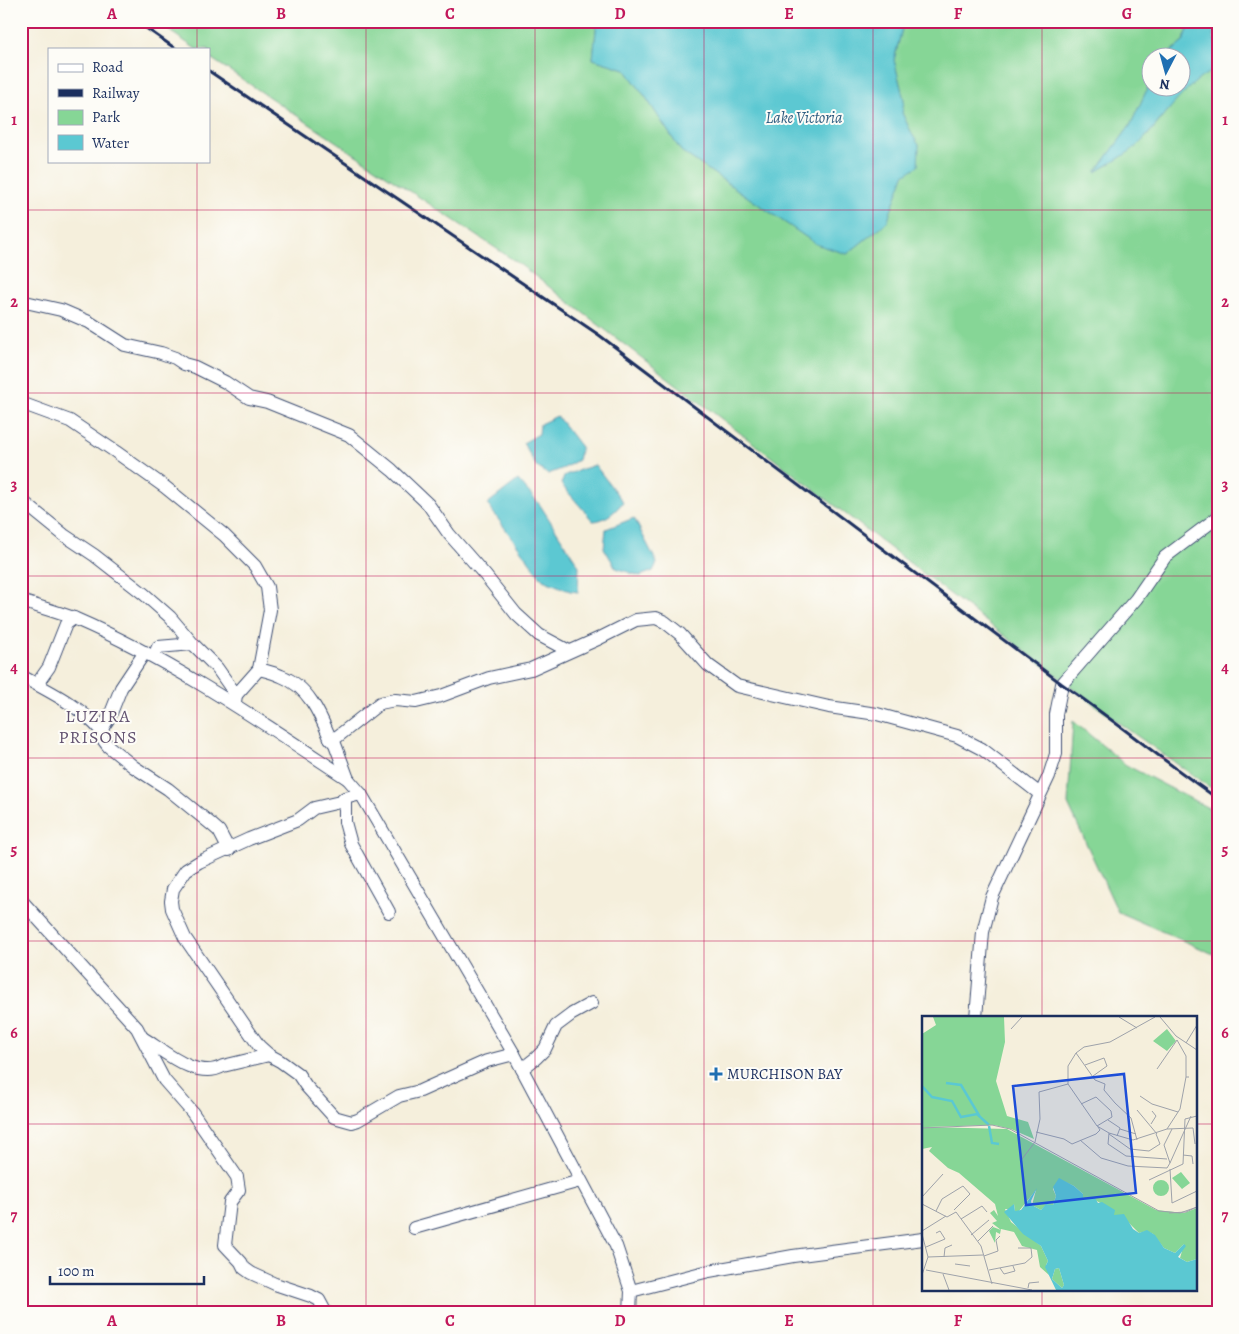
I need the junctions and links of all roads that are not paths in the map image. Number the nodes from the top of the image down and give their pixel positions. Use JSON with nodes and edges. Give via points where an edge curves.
{"nodes":[{"id":1,"x":21,"y":301,"type":"edge"},
{"id":2,"x":21,"y":403,"type":"edge"},
{"id":3,"x":21,"y":500,"type":"edge"},
{"id":4,"x":1218,"y":516,"type":"edge"},
{"id":5,"x":21,"y":601,"type":"edge"},
{"id":6,"x":74,"y":618,"type":"junction"},
{"id":7,"x":193,"y":644,"type":"junction"},
{"id":8,"x":569,"y":651,"type":"junction"},
{"id":9,"x":149,"y":654,"type":"junction"},
{"id":10,"x":259,"y":669,"type":"junction"},
{"id":11,"x":21,"y":676,"type":"edge"},
{"id":12,"x":37,"y":684,"type":"junction"},
{"id":13,"x":235,"y":700,"type":"junction"},
{"id":14,"x":84,"y":715,"type":"junction"},
{"id":15,"x":109,"y":718,"type":"junction"},
{"id":16,"x":102,"y":732,"type":"junction"},
{"id":17,"x":330,"y":738,"type":"junction"},
{"id":18,"x":348,"y":779,"type":"junction"},
{"id":19,"x":361,"y":794,"type":"junction"},
{"id":20,"x":1040,"y":794,"type":"junction"},
{"id":21,"x":344,"y":798,"type":"junction"},
{"id":22,"x":229,"y":850,"type":"junction"},
{"id":23,"x":21,"y":900,"type":"edge"},
{"id":24,"x":389,"y":912,"type":"dead end"},
{"id":25,"x":592,"y":1004,"type":"dead end"},
{"id":26,"x":976,"y":1016,"type":"edge"},
{"id":27,"x":142,"y":1038,"type":"junction"},
{"id":28,"x":514,"y":1054,"type":"junction"},
{"id":29,"x":269,"y":1056,"type":"junction"},
{"id":30,"x":522,"y":1070,"type":"junction"},
{"id":31,"x":580,"y":1181,"type":"junction"},
{"id":32,"x":414,"y":1228,"type":"dead end"},
{"id":33,"x":922,"y":1239,"type":"edge"},
{"id":34,"x":631,"y":1291,"type":"junction"},
{"id":35,"x":326,"y":1313,"type":"edge"},
{"id":36,"x":630,"y":1313,"type":"edge"}],
"edges":[{"from":1,"to":8,"type":"street","via":[[62,310],[89,322],[125,345],[175,358],[250,398],[349,435],[428,504],[516,614],[539,635]]},
{"from":2,"to":10,"type":"street","via":[[70,421],[116,452],[224,535],[255,566],[267,587],[270,610]]},
{"from":3,"to":7,"type":"street","via":[[144,594]]},
{"from":4,"to":20,"type":"street","via":[[1165,557],[1136,599],[1062,684],[1056,714],[1056,754]]},
{"from":5,"to":6,"type":"street"},
{"from":6,"to":9,"type":"street"},
{"from":6,"to":12,"type":"street","via":[[66,624],[49,667]]},
{"from":7,"to":9,"type":"street","via":[[158,647]]},
{"from":7,"to":13,"type":"street","via":[[217,668]]},
{"from":8,"to":17,"type":"street","via":[[531,668],[489,678],[441,696],[416,702],[395,700],[380,703],[337,738]]},
{"from":8,"to":20,"type":"street","via":[[636,620],[656,618],[680,634],[708,664],[736,686],[877,714],[957,736],[982,749]]},
{"from":9,"to":13,"type":"street"},
{"from":9,"to":15,"type":"street","via":[[121,688]]},
{"from":10,"to":13,"type":"street"},
{"from":10,"to":17,"type":"street","via":[[283,676],[308,696]]},
{"from":11,"to":12,"type":"street"},
{"from":12,"to":14,"type":"street"},
{"from":13,"to":18,"type":"street"},
{"from":14,"to":15,"type":"street"},
{"from":14,"to":16,"type":"street"},
{"from":15,"to":16,"type":"street"},
{"from":16,"to":22,"type":"street","via":[[108,746],[211,824]]},
{"from":17,"to":18,"type":"street"},
{"from":18,"to":19,"type":"street"},
{"from":19,"to":21,"type":"street"},
{"from":19,"to":28,"type":"street"},
{"from":20,"to":26,"type":"street","via":[[992,897],[983,932]]},
{"from":21,"to":22,"type":"street","via":[[340,802],[314,808],[298,820]]},
{"from":21,"to":24,"type":"street","via":[[345,822],[351,844]]},
{"from":22,"to":29,"type":"street","via":[[186,870],[173,889],[172,909],[195,954]]},
{"from":23,"to":27,"type":"street","via":[[137,1028]]},
{"from":25,"to":30,"type":"street","via":[[556,1026],[545,1048]]},
{"from":27,"to":29,"type":"street","via":[[191,1068],[217,1070]]},
{"from":27,"to":35,"type":"street","via":[[164,1080],[192,1112],[237,1177],[239,1190],[230,1202],[226,1245],[251,1273],[319,1300]]},
{"from":28,"to":29,"type":"street","via":[[420,1091],[399,1096],[352,1122],[334,1117],[298,1074]]},
{"from":28,"to":30,"type":"street"},
{"from":30,"to":31,"type":"street"},
{"from":31,"to":32,"type":"street"},
{"from":31,"to":34,"type":"street","via":[[616,1246]]},
{"from":33,"to":34,"type":"street","via":[[793,1256],[709,1271]]},
{"from":34,"to":36,"type":"street"}]}
